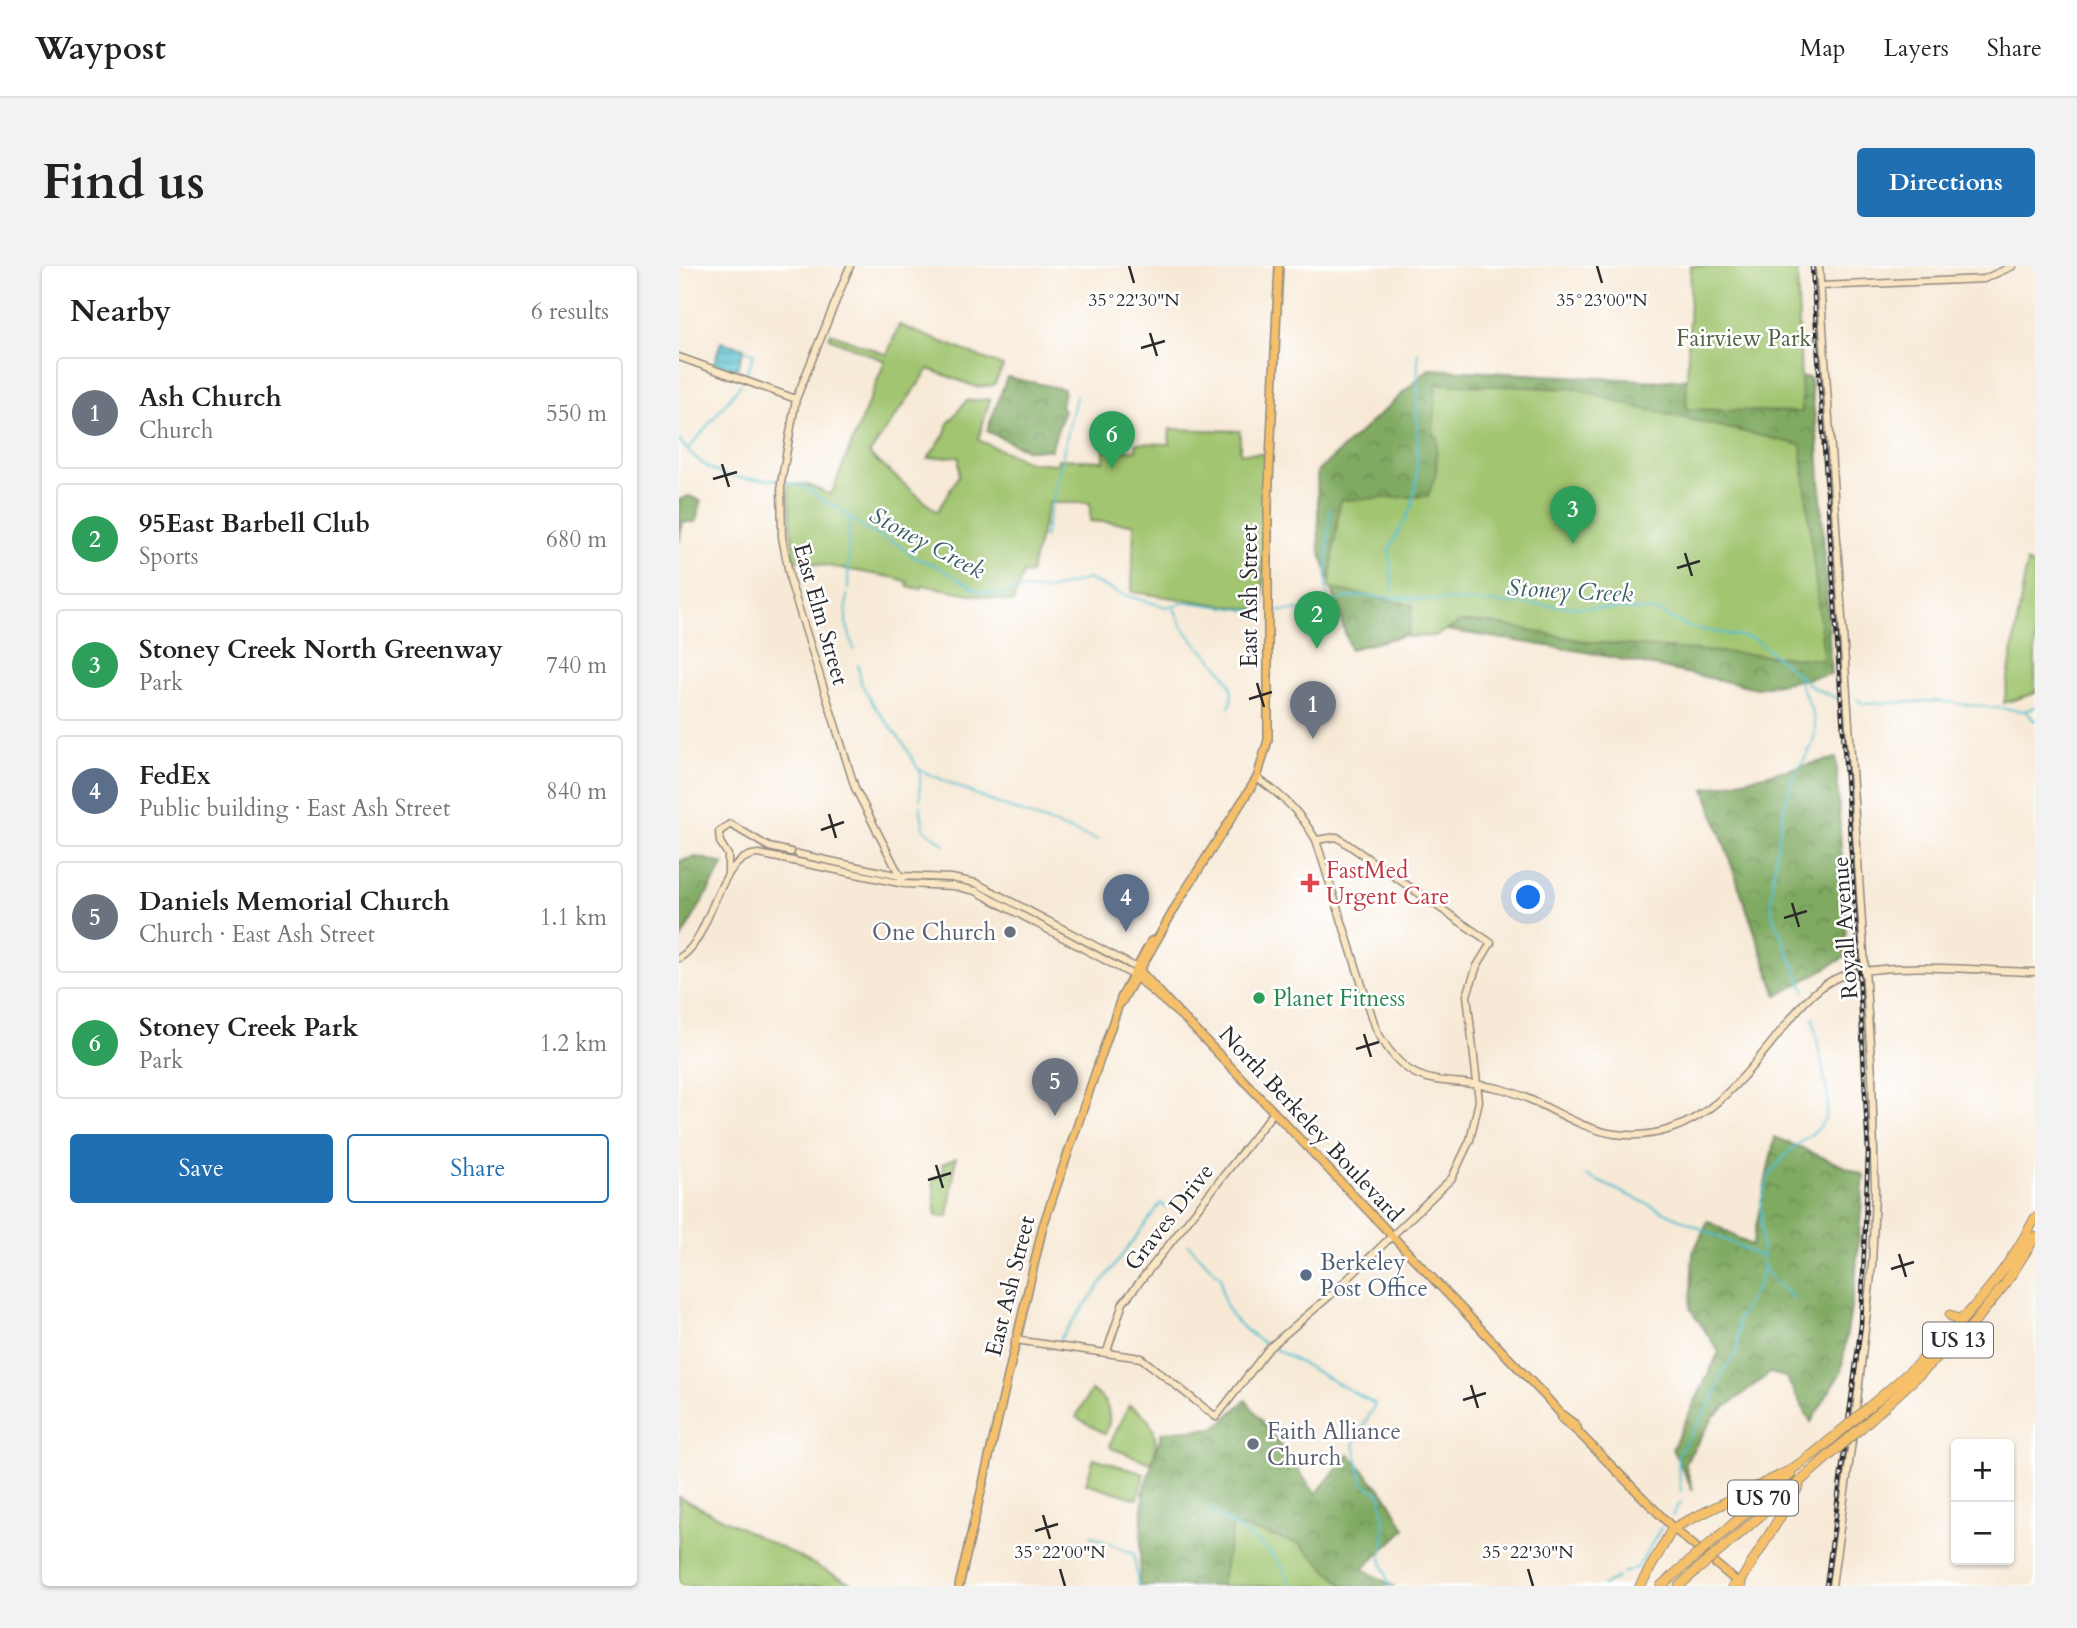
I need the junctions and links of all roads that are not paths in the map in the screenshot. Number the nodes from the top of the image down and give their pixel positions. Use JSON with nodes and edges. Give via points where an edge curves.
{"nodes":[{"id":1,"x":850,"y":266,"type":"edge"},
{"id":2,"x":1279,"y":266,"type":"edge"},
{"id":3,"x":1819,"y":266,"type":"edge"},
{"id":4,"x":2013,"y":266,"type":"edge"},
{"id":5,"x":1820,"y":286,"type":"junction"},
{"id":6,"x":679,"y":357,"type":"edge"},
{"id":7,"x":796,"y":399,"type":"junction"},
{"id":8,"x":1257,"y":778,"type":"junction"},
{"id":9,"x":1316,"y":841,"type":"junction"},
{"id":10,"x":728,"y":875,"type":"junction"},
{"id":11,"x":900,"y":876,"type":"junction"},
{"id":12,"x":904,"y":884,"type":"junction"},
{"id":13,"x":1157,"y":939,"type":"junction"},
{"id":14,"x":679,"y":958,"type":"edge"},
{"id":15,"x":1149,"y":958,"type":"junction"},
{"id":16,"x":1866,"y":970,"type":"junction"},
{"id":17,"x":1136,"y":972,"type":"junction"},
{"id":18,"x":2035,"y":972,"type":"edge"},
{"id":19,"x":1154,"y":983,"type":"junction"},
{"id":20,"x":1177,"y":1012,"type":"junction"},
{"id":21,"x":1479,"y":1085,"type":"junction"},
{"id":22,"x":1273,"y":1113,"type":"junction"},
{"id":23,"x":2035,"y":1218,"type":"edge"},
{"id":24,"x":1391,"y":1237,"type":"junction"},
{"id":25,"x":2035,"y":1237,"type":"edge"},
{"id":26,"x":1015,"y":1340,"type":"junction"},
{"id":27,"x":1107,"y":1351,"type":"junction"},
{"id":28,"x":1816,"y":1452,"type":"junction"},
{"id":29,"x":1811,"y":1472,"type":"junction"},
{"id":30,"x":1673,"y":1528,"type":"junction"},
{"id":31,"x":1738,"y":1585,"type":"edge"},
{"id":32,"x":960,"y":1586,"type":"edge"},
{"id":33,"x":1640,"y":1586,"type":"edge"},
{"id":34,"x":1661,"y":1586,"type":"edge"},
{"id":35,"x":1679,"y":1586,"type":"edge"},
{"id":36,"x":1832,"y":1586,"type":"edge"}],
"edges":[{"from":1,"to":7,"type":"street","name":"East Elm Street"},
{"from":2,"to":8,"type":"main road","name":"East Ash Street","via":[[1268,503],[1268,740]]},
{"from":3,"to":5,"type":"street","name":"Royall Avenue"},
{"from":4,"to":5,"type":"street","via":[[1984,279]]},
{"from":5,"to":16,"type":"street","name":"Royall Avenue"},
{"from":6,"to":7,"type":"street"},
{"from":7,"to":11,"type":"street","name":"East Elm Street","via":[[780,509],[791,584],[855,788]]},
{"from":8,"to":9,"type":"street","via":[[1294,806]]},
{"from":8,"to":13,"type":"main road","name":"East Ash Street"},
{"from":9,"to":21,"type":"street","via":[[1386,1048],[1425,1077],[1447,1084]]},
{"from":9,"to":21,"type":"street","via":[[1337,837],[1491,943],[1467,995]]},
{"from":10,"to":11,"type":"street","via":[[728,855],[719,842],[719,832],[730,824],[769,847]]},
{"from":10,"to":12,"type":"street","via":[[745,857],[759,854]]},
{"from":10,"to":14,"type":"street","via":[[695,943]]},
{"from":11,"to":12,"type":"street","name":"East Elm Street"},
{"from":11,"to":17,"type":"street","via":[[951,878],[985,887]]},
{"from":12,"to":17,"type":"street","via":[[954,886],[991,896]]},
{"from":13,"to":15,"type":"main road","name":"East Ash Street"},
{"from":13,"to":17,"type":"main road","name":"East Ash Street","via":[[1150,941]]},
{"from":15,"to":17,"type":"main road","name":"East Ash Street"},
{"from":15,"to":19,"type":"main road"},
{"from":16,"to":18,"type":"street"},
{"from":16,"to":21,"type":"street","via":[[1827,983],[1801,1006],[1735,1087],[1709,1111],[1680,1127],[1614,1134],[1502,1089]]},
{"from":16,"to":36,"type":"street","name":"Royall Avenue","via":[[1875,1192],[1871,1266]]},
{"from":17,"to":19,"type":"main road","name":"North Berkeley Boulevard"},
{"from":17,"to":20,"type":"main road","name":"North Berkeley Boulevard"},
{"from":17,"to":26,"type":"main road","name":"East Ash Street","via":[[1121,1003],[1044,1226]]},
{"from":19,"to":20,"type":"main road","name":"North Berkeley Boulevard"},
{"from":20,"to":22,"type":"main road","name":"North Berkeley Boulevard"},
{"from":21,"to":24,"type":"street","via":[[1476,1122],[1452,1178]]},
{"from":22,"to":24,"type":"main road","name":"North Berkeley Boulevard"},
{"from":22,"to":27,"type":"street","name":"Graves Drive","via":[[1123,1303]]},
{"from":23,"to":28,"type":"highway","number":"US 13","bridge":true,"via":[[1971,1311]]},
{"from":24,"to":27,"type":"street","via":[[1269,1348],[1216,1417],[1141,1358]]},
{"from":24,"to":30,"type":"main road","name":"North Berkeley Boulevard","via":[[1562,1419]]},
{"from":25,"to":29,"type":"highway","number":"US 13","bridge":true,"via":[[1969,1329]]},
{"from":26,"to":27,"type":"street"},
{"from":26,"to":32,"type":"main road","name":"East Ash Street"},
{"from":28,"to":30,"type":"highway","number":"US 13","via":[[1791,1470]]},
{"from":28,"to":34,"type":"highway","number":"US 70","bridge":true},
{"from":29,"to":31,"type":"highway","number":"US 13"},
{"from":29,"to":35,"type":"highway","number":"US 70","bridge":true},
{"from":30,"to":31,"type":"main road","name":"North Berkeley Boulevard","number":"US 13"},
{"from":30,"to":33,"type":"highway"}]}
